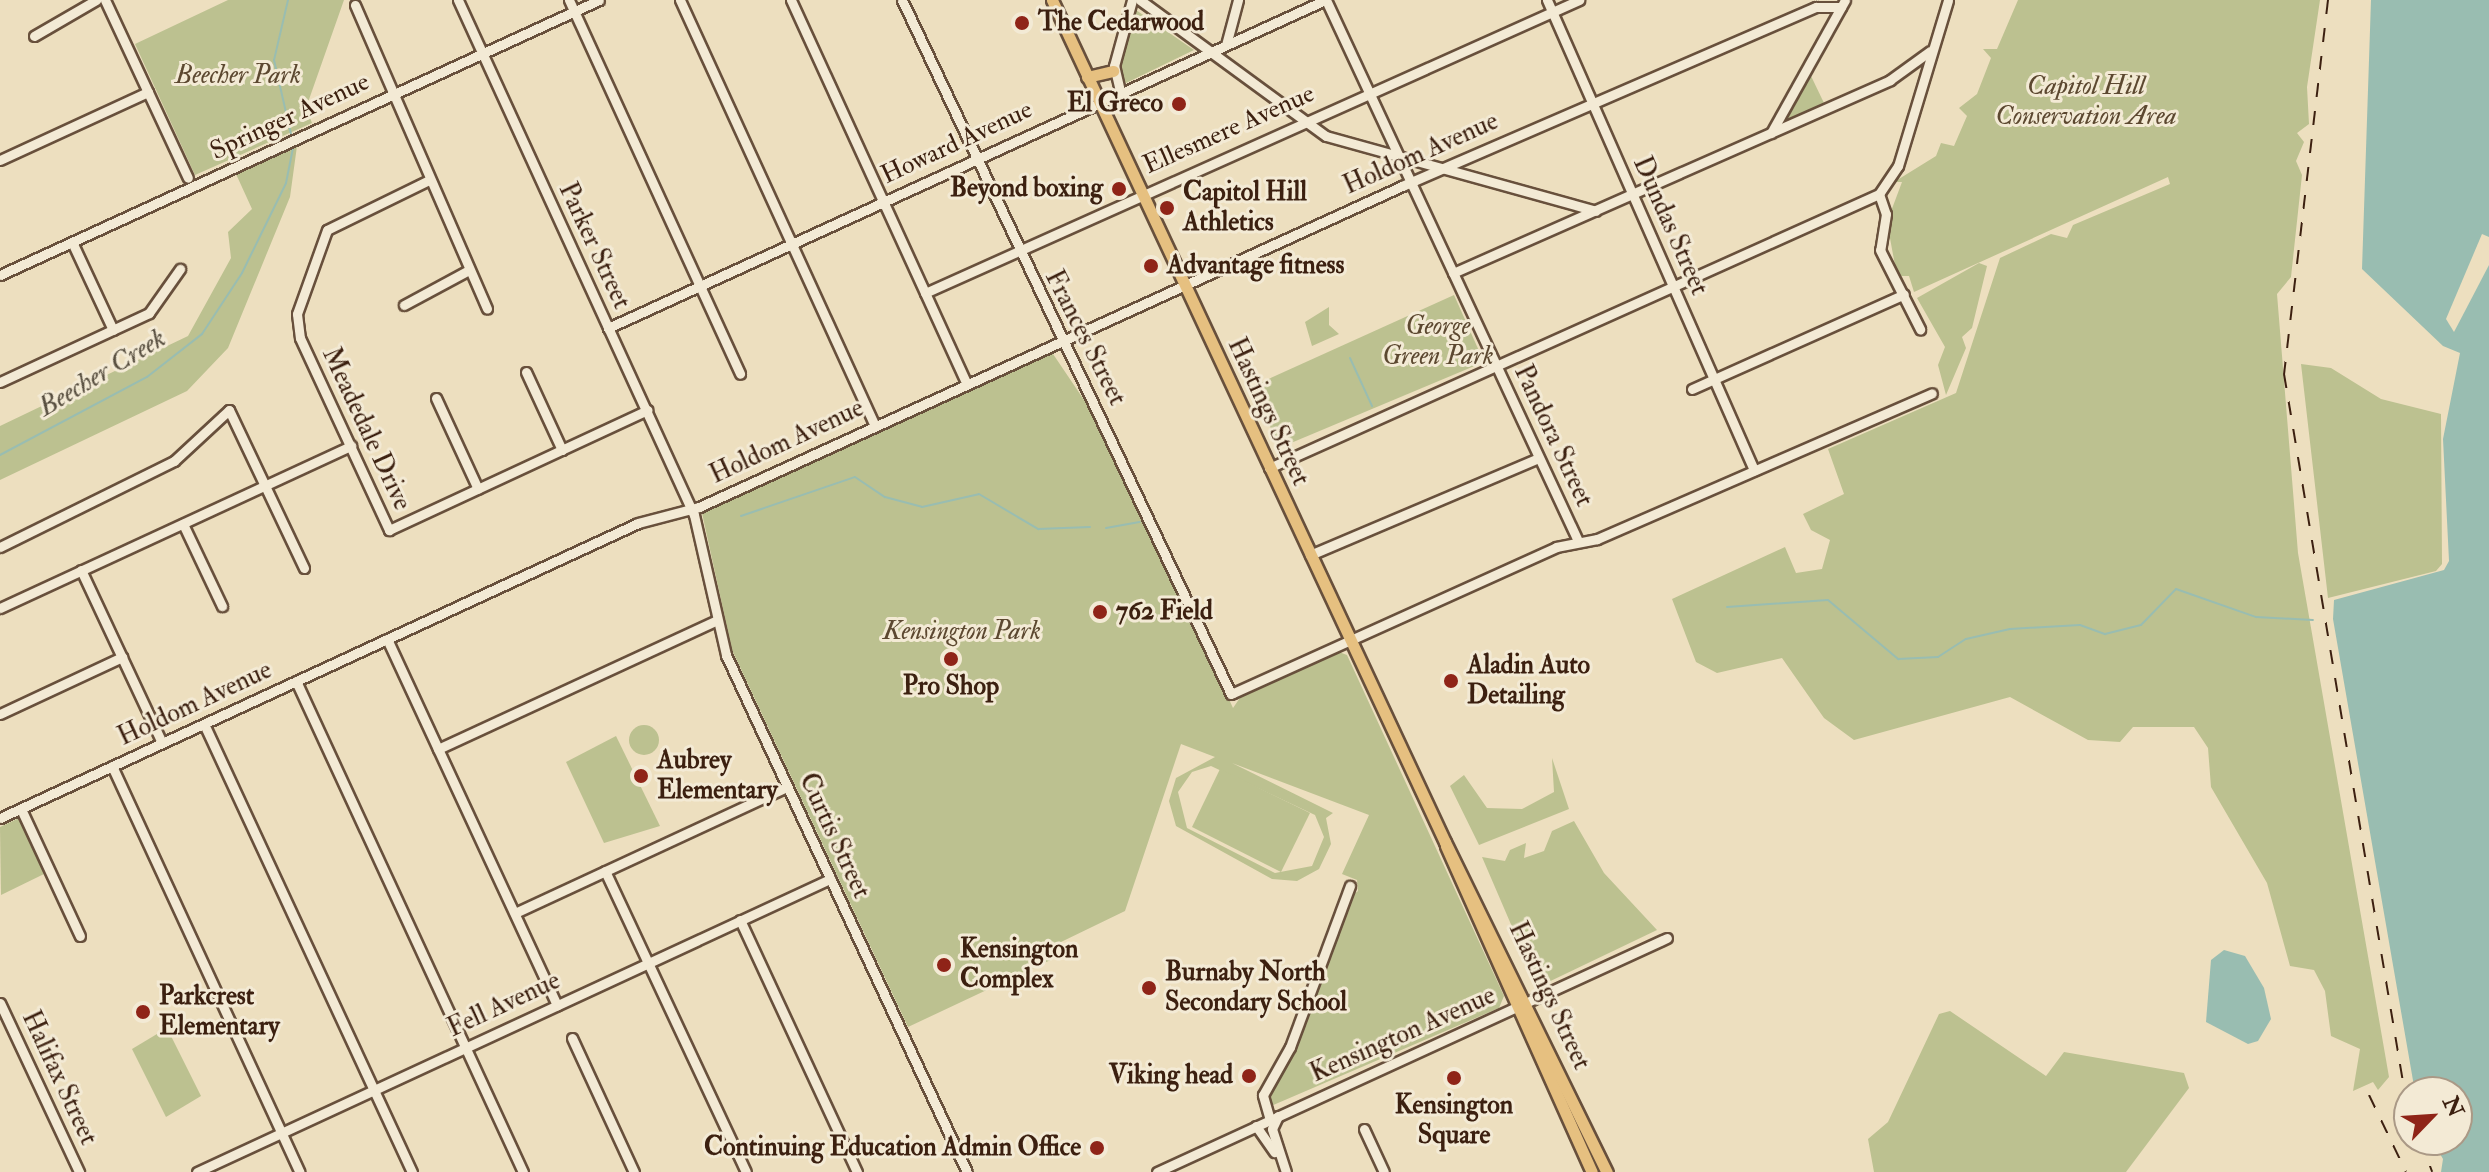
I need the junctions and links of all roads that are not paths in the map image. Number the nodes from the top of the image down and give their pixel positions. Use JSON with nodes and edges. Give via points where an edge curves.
{"nodes":[{"id":1,"x":96,"y":0,"type":"edge"},
{"id":2,"x":105,"y":0,"type":"edge"},
{"id":3,"x":458,"y":0,"type":"edge"},
{"id":4,"x":569,"y":0,"type":"edge"},
{"id":5,"x":599,"y":0,"type":"edge"},
{"id":6,"x":680,"y":0,"type":"edge"},
{"id":7,"x":791,"y":0,"type":"edge"},
{"id":8,"x":902,"y":0,"type":"edge"},
{"id":9,"x":1052,"y":0,"type":"edge"},
{"id":10,"x":1132,"y":0,"type":"edge"},
{"id":11,"x":1140,"y":0,"type":"edge"},
{"id":12,"x":1238,"y":0,"type":"edge"},
{"id":13,"x":1326,"y":0,"type":"edge"},
{"id":14,"x":1547,"y":0,"type":"edge"},
{"id":15,"x":1579,"y":0,"type":"edge"},
{"id":16,"x":1948,"y":0,"type":"edge"},
{"id":17,"x":1843,"y":3,"type":"edge"},
{"id":18,"x":355,"y":5,"type":"dead end"},
{"id":19,"x":575,"y":11,"type":"junction"},
{"id":20,"x":1552,"y":12,"type":"junction"},
{"id":21,"x":34,"y":36,"type":"dead end"},
{"id":22,"x":1226,"y":45,"type":"junction"},
{"id":23,"x":1930,"y":51,"type":"junction"},
{"id":24,"x":1208,"y":53,"type":"junction"},
{"id":25,"x":482,"y":54,"type":"junction"},
{"id":26,"x":1113,"y":71,"type":"junction"},
{"id":27,"x":1087,"y":77,"type":"junction"},
{"id":28,"x":1120,"y":91,"type":"junction"},
{"id":29,"x":1368,"y":91,"type":"junction"},
{"id":30,"x":148,"y":92,"type":"junction"},
{"id":31,"x":392,"y":95,"type":"junction"},
{"id":32,"x":1099,"y":102,"type":"junction"},
{"id":33,"x":1592,"y":103,"type":"junction"},
{"id":34,"x":1301,"y":121,"type":"junction"},
{"id":35,"x":1771,"y":133,"type":"junction"},
{"id":36,"x":1398,"y":156,"type":"junction"},
{"id":37,"x":975,"y":159,"type":"junction"},
{"id":38,"x":0,"y":160,"type":"edge"},
{"id":39,"x":1446,"y":167,"type":"junction"},
{"id":40,"x":188,"y":178,"type":"dead end"},
{"id":41,"x":427,"y":181,"type":"junction"},
{"id":42,"x":1410,"y":182,"type":"junction"},
{"id":43,"x":1142,"y":193,"type":"junction"},
{"id":44,"x":1879,"y":194,"type":"junction"},
{"id":45,"x":1633,"y":196,"type":"junction"},
{"id":46,"x":883,"y":202,"type":"junction"},
{"id":47,"x":1596,"y":211,"type":"junction"},
{"id":48,"x":72,"y":242,"type":"junction"},
{"id":49,"x":791,"y":244,"type":"junction"},
{"id":50,"x":1017,"y":250,"type":"junction"},
{"id":51,"x":180,"y":269,"type":"dead end"},
{"id":52,"x":469,"y":270,"type":"junction"},
{"id":53,"x":1453,"y":273,"type":"junction"},
{"id":54,"x":0,"y":275,"type":"edge"},
{"id":55,"x":1185,"y":284,"type":"junction"},
{"id":56,"x":1672,"y":285,"type":"junction"},
{"id":57,"x":700,"y":286,"type":"junction"},
{"id":58,"x":925,"y":293,"type":"junction"},
{"id":59,"x":1904,"y":294,"type":"junction"},
{"id":60,"x":404,"y":305,"type":"dead end"},
{"id":61,"x":487,"y":309,"type":"dead end"},
{"id":62,"x":608,"y":328,"type":"junction"},
{"id":63,"x":1920,"y":329,"type":"dead end"},
{"id":64,"x":113,"y":330,"type":"junction"},
{"id":65,"x":1058,"y":342,"type":"junction"},
{"id":66,"x":1496,"y":365,"type":"junction"},
{"id":67,"x":526,"y":372,"type":"dead end"},
{"id":68,"x":740,"y":374,"type":"dead end"},
{"id":69,"x":1714,"y":378,"type":"junction"},
{"id":70,"x":0,"y":382,"type":"edge"},
{"id":71,"x":966,"y":383,"type":"junction"},
{"id":72,"x":1692,"y":389,"type":"dead end"},
{"id":73,"x":1932,"y":393,"type":"dead end"},
{"id":74,"x":436,"y":398,"type":"dead end"},
{"id":75,"x":647,"y":410,"type":"junction"},
{"id":76,"x":875,"y":425,"type":"junction"},
{"id":77,"x":351,"y":446,"type":"junction"},
{"id":78,"x":562,"y":450,"type":"junction"},
{"id":79,"x":1538,"y":458,"type":"junction"},
{"id":80,"x":1269,"y":468,"type":"junction"},
{"id":81,"x":1754,"y":470,"type":"junction"},
{"id":82,"x":264,"y":485,"type":"junction"},
{"id":83,"x":478,"y":489,"type":"junction"},
{"id":84,"x":691,"y":510,"type":"junction"},
{"id":85,"x":183,"y":524,"type":"junction"},
{"id":86,"x":1578,"y":541,"type":"junction"},
{"id":87,"x":0,"y":547,"type":"edge"},
{"id":88,"x":1310,"y":555,"type":"junction"},
{"id":89,"x":304,"y":568,"type":"dead end"},
{"id":90,"x":81,"y":570,"type":"junction"},
{"id":91,"x":222,"y":606,"type":"dead end"},
{"id":92,"x":0,"y":608,"type":"edge"},
{"id":93,"x":717,"y":620,"type":"junction"},
{"id":94,"x":387,"y":639,"type":"junction"},
{"id":95,"x":1350,"y":641,"type":"junction"},
{"id":96,"x":122,"y":657,"type":"junction"},
{"id":97,"x":296,"y":681,"type":"junction"},
{"id":98,"x":0,"y":714,"type":"edge"},
{"id":99,"x":204,"y":724,"type":"junction"},
{"id":100,"x":162,"y":743,"type":"junction"},
{"id":101,"x":438,"y":749,"type":"junction"},
{"id":102,"x":112,"y":766,"type":"junction"},
{"id":103,"x":787,"y":787,"type":"junction"},
{"id":104,"x":21,"y":809,"type":"junction"},
{"id":105,"x":0,"y":818,"type":"edge"},
{"id":106,"x":1445,"y":842,"type":"junction"},
{"id":107,"x":605,"y":871,"type":"junction"},
{"id":108,"x":830,"y":879,"type":"junction"},
{"id":109,"x":1350,"y":886,"type":"dead end"},
{"id":110,"x":515,"y":913,"type":"junction"},
{"id":111,"x":740,"y":920,"type":"junction"},
{"id":112,"x":80,"y":936,"type":"dead end"},
{"id":113,"x":1667,"y":938,"type":"dead end"},
{"id":114,"x":649,"y":962,"type":"junction"},
{"id":115,"x":0,"y":1003,"type":"edge"},
{"id":116,"x":1528,"y":1003,"type":"junction"},
{"id":117,"x":557,"y":1005,"type":"junction"},
{"id":118,"x":1515,"y":1009,"type":"junction"},
{"id":119,"x":10,"y":1025,"type":"junction"},
{"id":120,"x":0,"y":1029,"type":"edge"},
{"id":121,"x":572,"y":1038,"type":"dead end"},
{"id":122,"x":465,"y":1047,"type":"junction"},
{"id":123,"x":374,"y":1090,"type":"junction"},
{"id":124,"x":1274,"y":1118,"type":"junction"},
{"id":125,"x":1256,"y":1126,"type":"junction"},
{"id":126,"x":1364,"y":1129,"type":"dead end"},
{"id":127,"x":282,"y":1132,"type":"junction"},
{"id":128,"x":1279,"y":1157,"type":"junction"},
{"id":129,"x":1178,"y":1168,"type":"edge"},
{"id":130,"x":79,"y":1172,"type":"edge"},
{"id":131,"x":197,"y":1172,"type":"edge"},
{"id":132,"x":300,"y":1172,"type":"edge"},
{"id":133,"x":412,"y":1172,"type":"edge"},
{"id":134,"x":523,"y":1172,"type":"edge"},
{"id":135,"x":634,"y":1172,"type":"edge"},
{"id":136,"x":746,"y":1172,"type":"edge"},
{"id":137,"x":857,"y":1172,"type":"edge"},
{"id":138,"x":967,"y":1172,"type":"edge"},
{"id":139,"x":1157,"y":1172,"type":"edge"},
{"id":140,"x":1286,"y":1172,"type":"edge"},
{"id":141,"x":1384,"y":1172,"type":"edge"},
{"id":142,"x":1592,"y":1172,"type":"edge"},
{"id":143,"x":1607,"y":1172,"type":"edge"}],
"edges":[{"from":1,"to":21,"type":"street"},
{"from":2,"to":30,"type":"street"},
{"from":3,"to":25,"type":"street","name":"Parker Street"},
{"from":4,"to":19,"type":"street"},
{"from":5,"to":19,"type":"street","name":"Springer Avenue"},
{"from":6,"to":49,"type":"street"},
{"from":7,"to":46,"type":"street"},
{"from":8,"to":37,"type":"street","name":"Frances Street"},
{"from":9,"to":27,"type":"main road","name":"Hastings Street"},
{"from":10,"to":26,"type":"street"},
{"from":11,"to":24,"type":"street"},
{"from":12,"to":22,"type":"street"},
{"from":13,"to":22,"type":"street","name":"Howard Avenue"},
{"from":13,"to":29,"type":"street","name":"Pandora Street"},
{"from":14,"to":20,"type":"street","name":"Dundas Street"},
{"from":15,"to":20,"type":"street","name":"Ellesmere Avenue"},
{"from":16,"to":23,"type":"street"},
{"from":17,"to":33,"type":"street","name":"Holdom Avenue","via":[[1816,7]]},
{"from":17,"to":35,"type":"street"},
{"from":18,"to":31,"type":"street"},
{"from":19,"to":25,"type":"street","name":"Springer Avenue"},
{"from":19,"to":57,"type":"street"},
{"from":20,"to":29,"type":"street","name":"Ellesmere Avenue"},
{"from":20,"to":33,"type":"street","name":"Dundas Street"},
{"from":22,"to":24,"type":"street","name":"Howard Avenue"},
{"from":23,"to":35,"type":"street","via":[[1890,80]]},
{"from":23,"to":44,"type":"street","via":[[1898,166]]},
{"from":24,"to":28,"type":"street","name":"Howard Avenue"},
{"from":24,"to":34,"type":"street"},
{"from":25,"to":31,"type":"street","name":"Springer Avenue"},
{"from":25,"to":62,"type":"street","name":"Parker Street"},
{"from":26,"to":27,"type":"main road"},
{"from":26,"to":28,"type":"street"},
{"from":27,"to":32,"type":"main road","name":"Hastings Street"},
{"from":28,"to":32,"type":"street","name":"Howard Avenue"},
{"from":29,"to":34,"type":"street","name":"Ellesmere Avenue"},
{"from":29,"to":36,"type":"street","name":"Pandora Street"},
{"from":30,"to":38,"type":"street"},
{"from":30,"to":40,"type":"street"},
{"from":31,"to":41,"type":"street"},
{"from":31,"to":48,"type":"street","name":"Springer Avenue"},
{"from":32,"to":37,"type":"street","name":"Howard Avenue"},
{"from":32,"to":43,"type":"main road","name":"Hastings Street"},
{"from":33,"to":39,"type":"street","name":"Holdom Avenue"},
{"from":33,"to":45,"type":"street","name":"Dundas Street"},
{"from":34,"to":36,"type":"street"},
{"from":34,"to":43,"type":"street","name":"Ellesmere Avenue"},
{"from":35,"to":45,"type":"street"},
{"from":36,"to":39,"type":"street"},
{"from":36,"to":42,"type":"street","name":"Pandora Street"},
{"from":37,"to":46,"type":"street","name":"Howard Avenue"},
{"from":37,"to":50,"type":"street","name":"Frances Street"},
{"from":39,"to":42,"type":"street","name":"Holdom Avenue"},
{"from":39,"to":47,"type":"street"},
{"from":41,"to":52,"type":"street"},
{"from":41,"to":77,"type":"street","name":"Meadedale Drive","via":[[327,230],[297,314],[300,338]]},
{"from":42,"to":53,"type":"street","name":"Pandora Street"},
{"from":42,"to":55,"type":"street","name":"Holdom Avenue"},
{"from":43,"to":50,"type":"street","name":"Ellesmere Avenue"},
{"from":43,"to":55,"type":"main road","name":"Hastings Street"},
{"from":44,"to":56,"type":"street"},
{"from":44,"to":59,"type":"street","via":[[1886,214],[1880,250]]},
{"from":45,"to":47,"type":"street"},
{"from":45,"to":56,"type":"street","name":"Dundas Street"},
{"from":46,"to":49,"type":"street","name":"Howard Avenue"},
{"from":46,"to":58,"type":"street"},
{"from":47,"to":53,"type":"street"},
{"from":48,"to":54,"type":"street","name":"Springer Avenue"},
{"from":48,"to":64,"type":"street"},
{"from":49,"to":57,"type":"street","name":"Howard Avenue"},
{"from":49,"to":76,"type":"street"},
{"from":50,"to":58,"type":"street","name":"Ellesmere Avenue"},
{"from":50,"to":65,"type":"street","name":"Frances Street"},
{"from":51,"to":64,"type":"street","via":[[149,313]]},
{"from":52,"to":60,"type":"street"},
{"from":52,"to":61,"type":"street"},
{"from":53,"to":66,"type":"street","name":"Pandora Street"},
{"from":55,"to":65,"type":"street","name":"Holdom Avenue"},
{"from":55,"to":80,"type":"main road","name":"Hastings Street"},
{"from":56,"to":66,"type":"street"},
{"from":56,"to":69,"type":"street","name":"Dundas Street"},
{"from":57,"to":62,"type":"street","name":"Howard Avenue"},
{"from":57,"to":68,"type":"street"},
{"from":58,"to":71,"type":"street"},
{"from":59,"to":63,"type":"street"},
{"from":59,"to":69,"type":"street"},
{"from":62,"to":75,"type":"street","name":"Parker Street"},
{"from":64,"to":70,"type":"street"},
{"from":65,"to":71,"type":"street","name":"Holdom Avenue"},
{"from":65,"to":95,"type":"street","name":"Frances Street","via":[[1144,500],[1231,694]]},
{"from":66,"to":79,"type":"street","name":"Pandora Street"},
{"from":66,"to":80,"type":"street"},
{"from":67,"to":78,"type":"street"},
{"from":69,"to":72,"type":"street"},
{"from":69,"to":81,"type":"street","name":"Dundas Street"},
{"from":71,"to":76,"type":"street","name":"Holdom Avenue"},
{"from":73,"to":81,"type":"street"},
{"from":74,"to":83,"type":"street"},
{"from":75,"to":78,"type":"street","name":"Meadedale Drive"},
{"from":75,"to":84,"type":"street","name":"Parker Street"},
{"from":76,"to":84,"type":"street","name":"Holdom Avenue"},
{"from":77,"to":82,"type":"street"},
{"from":77,"to":83,"type":"street","name":"Meadedale Drive","via":[[389,530]]},
{"from":78,"to":83,"type":"street","name":"Meadedale Drive"},
{"from":79,"to":86,"type":"street","name":"Pandora Street"},
{"from":79,"to":88,"type":"street"},
{"from":80,"to":88,"type":"main road","name":"Hastings Street"},
{"from":81,"to":86,"type":"street"},
{"from":82,"to":85,"type":"street"},
{"from":82,"to":87,"type":"street","via":[[229,410],[174,461]]},
{"from":82,"to":89,"type":"street"},
{"from":84,"to":93,"type":"street","name":"Curtis Street"},
{"from":84,"to":94,"type":"street","name":"Holdom Avenue","via":[[638,523]]},
{"from":85,"to":90,"type":"street"},
{"from":85,"to":91,"type":"street"},
{"from":86,"to":95,"type":"street"},
{"from":88,"to":95,"type":"main road","name":"Hastings Street"},
{"from":90,"to":92,"type":"street"},
{"from":90,"to":96,"type":"street"},
{"from":93,"to":101,"type":"street"},
{"from":93,"to":103,"type":"street","name":"Curtis Street"},
{"from":94,"to":97,"type":"street","name":"Holdom Avenue"},
{"from":94,"to":101,"type":"street"},
{"from":95,"to":106,"type":"main road","name":"Hastings Street"},
{"from":96,"to":98,"type":"street"},
{"from":96,"to":100,"type":"street"},
{"from":97,"to":99,"type":"street","name":"Holdom Avenue"},
{"from":97,"to":122,"type":"street"},
{"from":99,"to":100,"type":"street","name":"Holdom Avenue"},
{"from":99,"to":123,"type":"street"},
{"from":100,"to":102,"type":"street","name":"Holdom Avenue"},
{"from":101,"to":110,"type":"street"},
{"from":102,"to":104,"type":"street","name":"Holdom Avenue"},
{"from":102,"to":127,"type":"street"},
{"from":103,"to":107,"type":"street"},
{"from":103,"to":108,"type":"street","name":"Curtis Street"},
{"from":104,"to":105,"type":"street","name":"Holdom Avenue"},
{"from":104,"to":112,"type":"street"},
{"from":106,"to":116,"type":"main road","name":"Hastings Street"},
{"from":106,"to":118,"type":"main road","name":"Hastings Street"},
{"from":107,"to":110,"type":"street"},
{"from":107,"to":114,"type":"street"},
{"from":108,"to":111,"type":"street","name":"Fell Avenue"},
{"from":108,"to":138,"type":"street","name":"Curtis Street"},
{"from":109,"to":124,"type":"street","via":[[1290,1047],[1263,1095]]},
{"from":110,"to":117,"type":"street"},
{"from":111,"to":114,"type":"street","name":"Fell Avenue"},
{"from":111,"to":137,"type":"street"},
{"from":113,"to":116,"type":"street","name":"Kensington Avenue"},
{"from":114,"to":117,"type":"street","name":"Fell Avenue"},
{"from":114,"to":136,"type":"street"},
{"from":115,"to":119,"type":"street","name":"Halifax Street"},
{"from":116,"to":118,"type":"street","name":"Kensington Avenue"},
{"from":116,"to":143,"type":"main road","name":"Hastings Street"},
{"from":117,"to":122,"type":"street","name":"Fell Avenue"},
{"from":118,"to":124,"type":"street","name":"Kensington Avenue"},
{"from":118,"to":142,"type":"main road","name":"Hastings Street"},
{"from":119,"to":120,"type":"street"},
{"from":119,"to":130,"type":"street","name":"Halifax Street"},
{"from":121,"to":135,"type":"street"},
{"from":122,"to":123,"type":"street","name":"Fell Avenue"},
{"from":122,"to":134,"type":"street"},
{"from":123,"to":127,"type":"street","name":"Fell Avenue"},
{"from":123,"to":133,"type":"street"},
{"from":124,"to":125,"type":"street","name":"Kensington Avenue"},
{"from":124,"to":128,"type":"street"},
{"from":125,"to":128,"type":"street"},
{"from":125,"to":129,"type":"street","name":"Kensington Avenue"},
{"from":126,"to":141,"type":"street"},
{"from":127,"to":131,"type":"street","name":"Fell Avenue"},
{"from":127,"to":132,"type":"street"},
{"from":128,"to":140,"type":"street"},
{"from":129,"to":139,"type":"street","name":"Kensington Avenue"}]}
